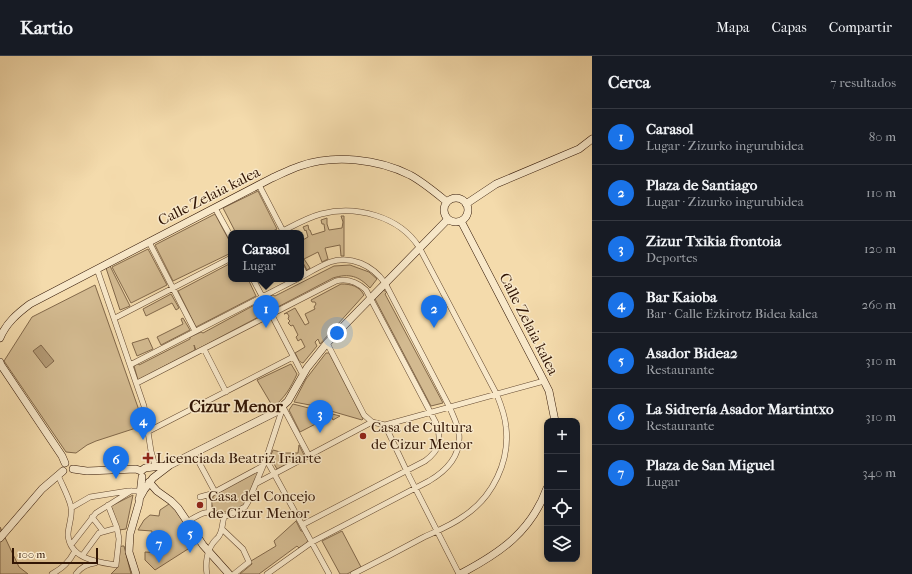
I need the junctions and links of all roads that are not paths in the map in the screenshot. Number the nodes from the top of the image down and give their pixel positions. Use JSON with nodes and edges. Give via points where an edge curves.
{"nodes":[{"id":1,"x":592,"y":139,"type":"edge"},
{"id":2,"x":259,"y":185,"type":"junction"},
{"id":3,"x":447,"y":202,"type":"junction"},
{"id":4,"x":466,"y":204,"type":"junction"},
{"id":5,"x":215,"y":208,"type":"junction"},
{"id":6,"x":448,"y":219,"type":"junction"},
{"id":7,"x":460,"y":221,"type":"junction"},
{"id":8,"x":281,"y":230,"type":"edge"},
{"id":9,"x":285,"y":230,"type":"edge"},
{"id":10,"x":228,"y":232,"type":"edge"},
{"id":11,"x":149,"y":242,"type":"junction"},
{"id":12,"x":420,"y":247,"type":"junction"},
{"id":13,"x":228,"y":260,"type":"edge"},
{"id":14,"x":97,"y":269,"type":"junction"},
{"id":15,"x":304,"y":275,"type":"edge"},
{"id":16,"x":254,"y":282,"type":"edge"},
{"id":17,"x":291,"y":282,"type":"edge"},
{"id":18,"x":385,"y":283,"type":"junction"},
{"id":19,"x":173,"y":288,"type":"junction"},
{"id":20,"x":262,"y":297,"type":"junction"},
{"id":21,"x":370,"y":297,"type":"junction"},
{"id":22,"x":271,"y":314,"type":"junction"},
{"id":23,"x":117,"y":317,"type":"dead end"},
{"id":24,"x":195,"y":331,"type":"junction"},
{"id":25,"x":0,"y":338,"type":"edge"},
{"id":26,"x":327,"y":343,"type":"junction"},
{"id":27,"x":204,"y":349,"type":"junction"},
{"id":28,"x":293,"y":357,"type":"junction"},
{"id":29,"x":0,"y":363,"type":"edge"},
{"id":30,"x":130,"y":365,"type":"junction"},
{"id":31,"x":303,"y":375,"type":"junction"},
{"id":32,"x":544,"y":381,"type":"junction"},
{"id":33,"x":137,"y":383,"type":"junction"},
{"id":34,"x":226,"y":392,"type":"junction"},
{"id":35,"x":497,"y":395,"type":"junction"},
{"id":36,"x":283,"y":407,"type":"junction"},
{"id":37,"x":450,"y":408,"type":"junction"},
{"id":38,"x":430,"y":413,"type":"junction"},
{"id":39,"x":554,"y":418,"type":"edge"},
{"id":40,"x":372,"y":422,"type":"junction"},
{"id":41,"x":385,"y":425,"type":"junction"},
{"id":42,"x":149,"y":431,"type":"junction"},
{"id":43,"x":194,"y":453,"type":"junction"},
{"id":44,"x":309,"y":456,"type":"junction"},
{"id":45,"x":266,"y":459,"type":"junction"},
{"id":46,"x":170,"y":465,"type":"junction"},
{"id":47,"x":263,"y":466,"type":"junction"},
{"id":48,"x":152,"y":467,"type":"junction"},
{"id":49,"x":62,"y":470,"type":"junction"},
{"id":50,"x":406,"y":471,"type":"junction"},
{"id":51,"x":142,"y":474,"type":"junction"},
{"id":52,"x":275,"y":474,"type":"junction"},
{"id":53,"x":151,"y":480,"type":"junction"},
{"id":54,"x":257,"y":483,"type":"junction"},
{"id":55,"x":415,"y":488,"type":"junction"},
{"id":56,"x":546,"y":490,"type":"edge"},
{"id":57,"x":130,"y":491,"type":"junction"},
{"id":58,"x":140,"y":491,"type":"junction"},
{"id":59,"x":213,"y":493,"type":"junction"},
{"id":60,"x":200,"y":497,"type":"dead end"},
{"id":61,"x":139,"y":499,"type":"junction"},
{"id":62,"x":108,"y":505,"type":"junction"},
{"id":63,"x":71,"y":508,"type":"junction"},
{"id":64,"x":209,"y":512,"type":"junction"},
{"id":65,"x":92,"y":517,"type":"junction"},
{"id":66,"x":224,"y":517,"type":"junction"},
{"id":67,"x":187,"y":522,"type":"junction"},
{"id":68,"x":302,"y":525,"type":"junction"},
{"id":69,"x":117,"y":528,"type":"junction"},
{"id":70,"x":222,"y":529,"type":"junction"},
{"id":71,"x":103,"y":531,"type":"junction"},
{"id":72,"x":437,"y":531,"type":"junction"},
{"id":73,"x":130,"y":534,"type":"junction"},
{"id":74,"x":0,"y":538,"type":"edge"},
{"id":75,"x":119,"y":539,"type":"junction"},
{"id":76,"x":312,"y":542,"type":"junction"},
{"id":77,"x":71,"y":545,"type":"junction"},
{"id":78,"x":208,"y":550,"type":"junction"},
{"id":79,"x":75,"y":551,"type":"junction"},
{"id":80,"x":82,"y":556,"type":"junction"},
{"id":81,"x":97,"y":562,"type":"junction"},
{"id":82,"x":52,"y":574,"type":"edge"},
{"id":83,"x":76,"y":574,"type":"edge"},
{"id":84,"x":136,"y":574,"type":"edge"},
{"id":85,"x":207,"y":574,"type":"edge"},
{"id":86,"x":228,"y":574,"type":"edge"},
{"id":87,"x":234,"y":574,"type":"edge"},
{"id":88,"x":267,"y":574,"type":"edge"},
{"id":89,"x":329,"y":574,"type":"edge"},
{"id":90,"x":353,"y":574,"type":"edge"},
{"id":91,"x":460,"y":574,"type":"edge"}],
"edges":[{"from":1,"to":4,"type":"street","via":[[579,149],[496,184]]},
{"from":2,"to":3,"type":"street","name":"Calle Zelaia kalea","via":[[301,165],[326,160],[347,160],[381,164],[411,175]]},
{"from":2,"to":5,"type":"street","name":"Calle Zelaia kalea"},
{"from":2,"to":8,"type":"street"},
{"from":3,"to":4,"type":"street","via":[[459,199]]},
{"from":3,"to":6,"type":"street","via":[[444,214]]},
{"from":4,"to":7,"type":"street","via":[[465,218]]},
{"from":5,"to":10,"type":"street"},
{"from":5,"to":11,"type":"street","name":"Calle Zelaia kalea"},
{"from":6,"to":7,"type":"street"},
{"from":6,"to":12,"type":"street"},
{"from":7,"to":32,"type":"street","name":"Calle Zelaia kalea"},
{"from":9,"to":12,"type":"street","via":[[319,214],[343,210],[366,212],[391,222],[406,232]]},
{"from":11,"to":14,"type":"street","name":"Calle Zelaia kalea"},
{"from":11,"to":19,"type":"street"},
{"from":12,"to":18,"type":"street"},
{"from":12,"to":35,"type":"street"},
{"from":13,"to":19,"type":"street"},
{"from":14,"to":25,"type":"street","name":"Calle Zelaia kalea","via":[[30,304],[9,322]]},
{"from":14,"to":30,"type":"street"},
{"from":15,"to":18,"type":"street","via":[[328,263],[347,260],[366,265]]},
{"from":16,"to":20,"type":"street"},
{"from":17,"to":20,"type":"street"},
{"from":18,"to":21,"type":"street"},
{"from":18,"to":37,"type":"street"},
{"from":19,"to":23,"type":"street"},
{"from":19,"to":24,"type":"street"},
{"from":20,"to":22,"type":"street"},
{"from":20,"to":24,"type":"street"},
{"from":21,"to":22,"type":"street","via":[[360,284],[341,280]]},
{"from":21,"to":26,"type":"street"},
{"from":21,"to":38,"type":"street"},
{"from":22,"to":27,"type":"street"},
{"from":22,"to":28,"type":"street"},
{"from":24,"to":30,"type":"street"},
{"from":26,"to":31,"type":"street"},
{"from":26,"to":40,"type":"street","via":[[364,414]]},
{"from":27,"to":33,"type":"street"},
{"from":27,"to":34,"type":"street"},
{"from":28,"to":31,"type":"street"},
{"from":28,"to":34,"type":"street"},
{"from":29,"to":49,"type":"street","via":[[62,456]]},
{"from":30,"to":33,"type":"street"},
{"from":31,"to":36,"type":"street"},
{"from":32,"to":35,"type":"street"},
{"from":32,"to":39,"type":"street","name":"Calle Zelaia kalea"},
{"from":33,"to":42,"type":"street"},
{"from":34,"to":42,"type":"street"},
{"from":35,"to":37,"type":"street"},
{"from":35,"to":72,"type":"street","via":[[506,428],[506,449],[500,472],[490,491],[475,508]]},
{"from":36,"to":43,"type":"street"},
{"from":36,"to":44,"type":"street"},
{"from":36,"to":45,"type":"street"},
{"from":37,"to":38,"type":"street"},
{"from":37,"to":55,"type":"street","via":[[459,434],[455,455],[443,472]]},
{"from":38,"to":41,"type":"street"},
{"from":38,"to":50,"type":"street","via":[[439,431],[438,446],[431,456]]},
{"from":40,"to":41,"type":"street"},
{"from":40,"to":44,"type":"street"},
{"from":41,"to":50,"type":"street"},
{"from":42,"to":48,"type":"street"},
{"from":43,"to":46,"type":"street"},
{"from":43,"to":59,"type":"street"},
{"from":44,"to":52,"type":"street"},
{"from":45,"to":47,"type":"street"},
{"from":45,"to":52,"type":"street"},
{"from":46,"to":48,"type":"street"},
{"from":46,"to":53,"type":"street"},
{"from":47,"to":54,"type":"street"},
{"from":47,"to":59,"type":"street"},
{"from":48,"to":51,"type":"street","via":[[145,468]]},
{"from":48,"to":53,"type":"street"},
{"from":49,"to":51,"type":"street","via":[[69,473],[73,469],[136,469]]},
{"from":49,"to":63,"type":"street"},
{"from":49,"to":74,"type":"street"},
{"from":50,"to":55,"type":"street"},
{"from":50,"to":68,"type":"street"},
{"from":51,"to":53,"type":"street","via":[[147,480]]},
{"from":51,"to":58,"type":"street"},
{"from":52,"to":54,"type":"street"},
{"from":52,"to":68,"type":"street"},
{"from":53,"to":61,"type":"street"},
{"from":53,"to":67,"type":"street","via":[[157,491],[171,501]]},
{"from":54,"to":66,"type":"street","via":[[245,507]]},
{"from":55,"to":72,"type":"street"},
{"from":55,"to":76,"type":"street"},
{"from":56,"to":91,"type":"street","via":[[536,512],[514,538],[492,556]]},
{"from":57,"to":58,"type":"street"},
{"from":57,"to":62,"type":"street"},
{"from":57,"to":63,"type":"street","via":[[90,497]]},
{"from":58,"to":61,"type":"street"},
{"from":59,"to":60,"type":"street"},
{"from":59,"to":64,"type":"street","via":[[209,498]]},
{"from":61,"to":73,"type":"street"},
{"from":62,"to":65,"type":"street"},
{"from":62,"to":69,"type":"street"},
{"from":63,"to":77,"type":"street","via":[[68,535]]},
{"from":64,"to":66,"type":"street"},
{"from":64,"to":67,"type":"street"},
{"from":65,"to":71,"type":"street"},
{"from":65,"to":77,"type":"street"},
{"from":66,"to":70,"type":"street"},
{"from":67,"to":78,"type":"street"},
{"from":68,"to":76,"type":"street"},
{"from":69,"to":71,"type":"street"},
{"from":69,"to":75,"type":"street"},
{"from":70,"to":78,"type":"street"},
{"from":70,"to":87,"type":"street","via":[[243,549],[249,562]]},
{"from":71,"to":80,"type":"street"},
{"from":72,"to":90,"type":"street"},
{"from":72,"to":91,"type":"street"},
{"from":73,"to":75,"type":"street"},
{"from":73,"to":84,"type":"street","via":[[129,552]]},
{"from":75,"to":81,"type":"street","via":[[116,565]]},
{"from":76,"to":88,"type":"street"},
{"from":76,"to":89,"type":"street"},
{"from":77,"to":79,"type":"street"},
{"from":78,"to":85,"type":"street"},
{"from":78,"to":86,"type":"street"},
{"from":79,"to":80,"type":"street"},
{"from":79,"to":82,"type":"street","via":[[62,569]]},
{"from":80,"to":81,"type":"street"},
{"from":81,"to":83,"type":"street","via":[[87,564]]}]}
